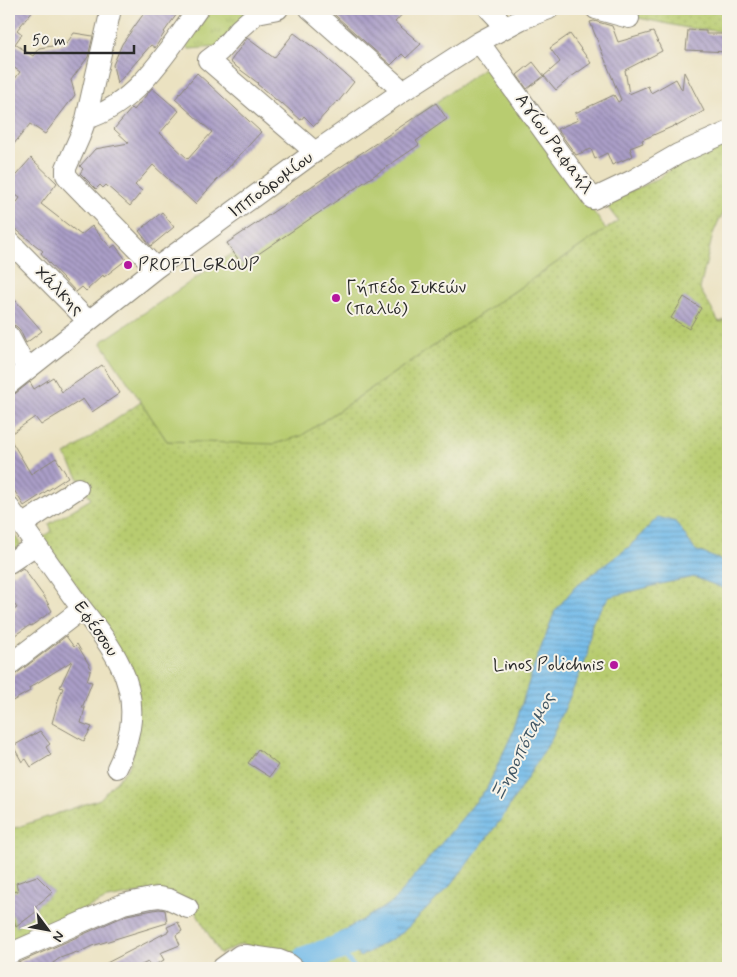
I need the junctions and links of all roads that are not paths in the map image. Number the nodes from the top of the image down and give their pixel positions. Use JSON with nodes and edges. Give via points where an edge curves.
{"nodes":[{"id":1,"x":111,"y":9,"type":"edge"},
{"id":2,"x":198,"y":9,"type":"edge"},
{"id":3,"x":278,"y":9,"type":"edge"},
{"id":4,"x":310,"y":9,"type":"edge"},
{"id":5,"x":489,"y":9,"type":"edge"},
{"id":6,"x":549,"y":9,"type":"edge"},
{"id":7,"x":596,"y":9,"type":"edge"},
{"id":8,"x":629,"y":18,"type":"dead end"},
{"id":9,"x":506,"y":27,"type":"junction"},
{"id":10,"x":479,"y":42,"type":"junction"},
{"id":11,"x":403,"y":91,"type":"junction"},
{"id":12,"x":86,"y":119,"type":"junction"},
{"id":13,"x":728,"y":132,"type":"edge"},
{"id":14,"x":316,"y":152,"type":"junction"},
{"id":15,"x":9,"y":241,"type":"edge"},
{"id":16,"x":156,"y":268,"type":"junction"},
{"id":17,"x":88,"y":321,"type":"junction"},
{"id":18,"x":9,"y":336,"type":"edge"},
{"id":19,"x":27,"y":370,"type":"junction"},
{"id":20,"x":9,"y":384,"type":"edge"},
{"id":21,"x":78,"y":488,"type":"dead end"},
{"id":22,"x":9,"y":507,"type":"edge"},
{"id":23,"x":22,"y":525,"type":"junction"},
{"id":24,"x":36,"y":545,"type":"junction"},
{"id":25,"x":9,"y":563,"type":"edge"},
{"id":26,"x":82,"y":609,"type":"junction"},
{"id":27,"x":9,"y":665,"type":"edge"},
{"id":28,"x":117,"y":768,"type":"dead end"},
{"id":29,"x":188,"y":908,"type":"dead end"},
{"id":30,"x":9,"y":954,"type":"edge"},
{"id":31,"x":222,"y":968,"type":"edge"},
{"id":32,"x":294,"y":968,"type":"edge"}],
"edges":[{"from":1,"to":12,"type":"street"},
{"from":2,"to":12,"type":"street","via":[[134,90],[108,109]]},
{"from":3,"to":14,"type":"street","via":[[257,13],[208,60]]},
{"from":4,"to":11,"type":"street"},
{"from":5,"to":9,"type":"street"},
{"from":6,"to":9,"type":"street","name":"Ιπποδρομίου"},
{"from":7,"to":8,"type":"street"},
{"from":9,"to":10,"type":"street","name":"Ιπποδρομίου"},
{"from":10,"to":11,"type":"street","name":"Ιπποδρομίου"},
{"from":10,"to":13,"type":"street","name":"Αγίου Ραφαήλ","via":[[593,199],[678,154]]},
{"from":11,"to":14,"type":"street","name":"Ιπποδρομίου"},
{"from":12,"to":16,"type":"street","via":[[66,172],[71,181]]},
{"from":14,"to":16,"type":"street","name":"Ιπποδρομίου"},
{"from":15,"to":17,"type":"street","name":"Χάλκης"},
{"from":16,"to":17,"type":"street","name":"Ιπποδρομίου"},
{"from":17,"to":19,"type":"street","name":"Ιπποδρομίου"},
{"from":18,"to":19,"type":"street"},
{"from":19,"to":20,"type":"street","name":"Ιπποδρομίου"},
{"from":21,"to":23,"type":"street"},
{"from":22,"to":23,"type":"street","name":"Εφέσσου"},
{"from":23,"to":24,"type":"street","name":"Εφέσσου"},
{"from":24,"to":25,"type":"street"},
{"from":24,"to":26,"type":"street","name":"Εφέσσου"},
{"from":26,"to":27,"type":"street"},
{"from":26,"to":28,"type":"street","name":"Εφέσσου","via":[[118,658],[129,687],[131,722]]},
{"from":29,"to":30,"type":"street","via":[[169,898],[159,897],[123,904]]},
{"from":31,"to":32,"type":"street","via":[[240,955],[279,960]]}]}
